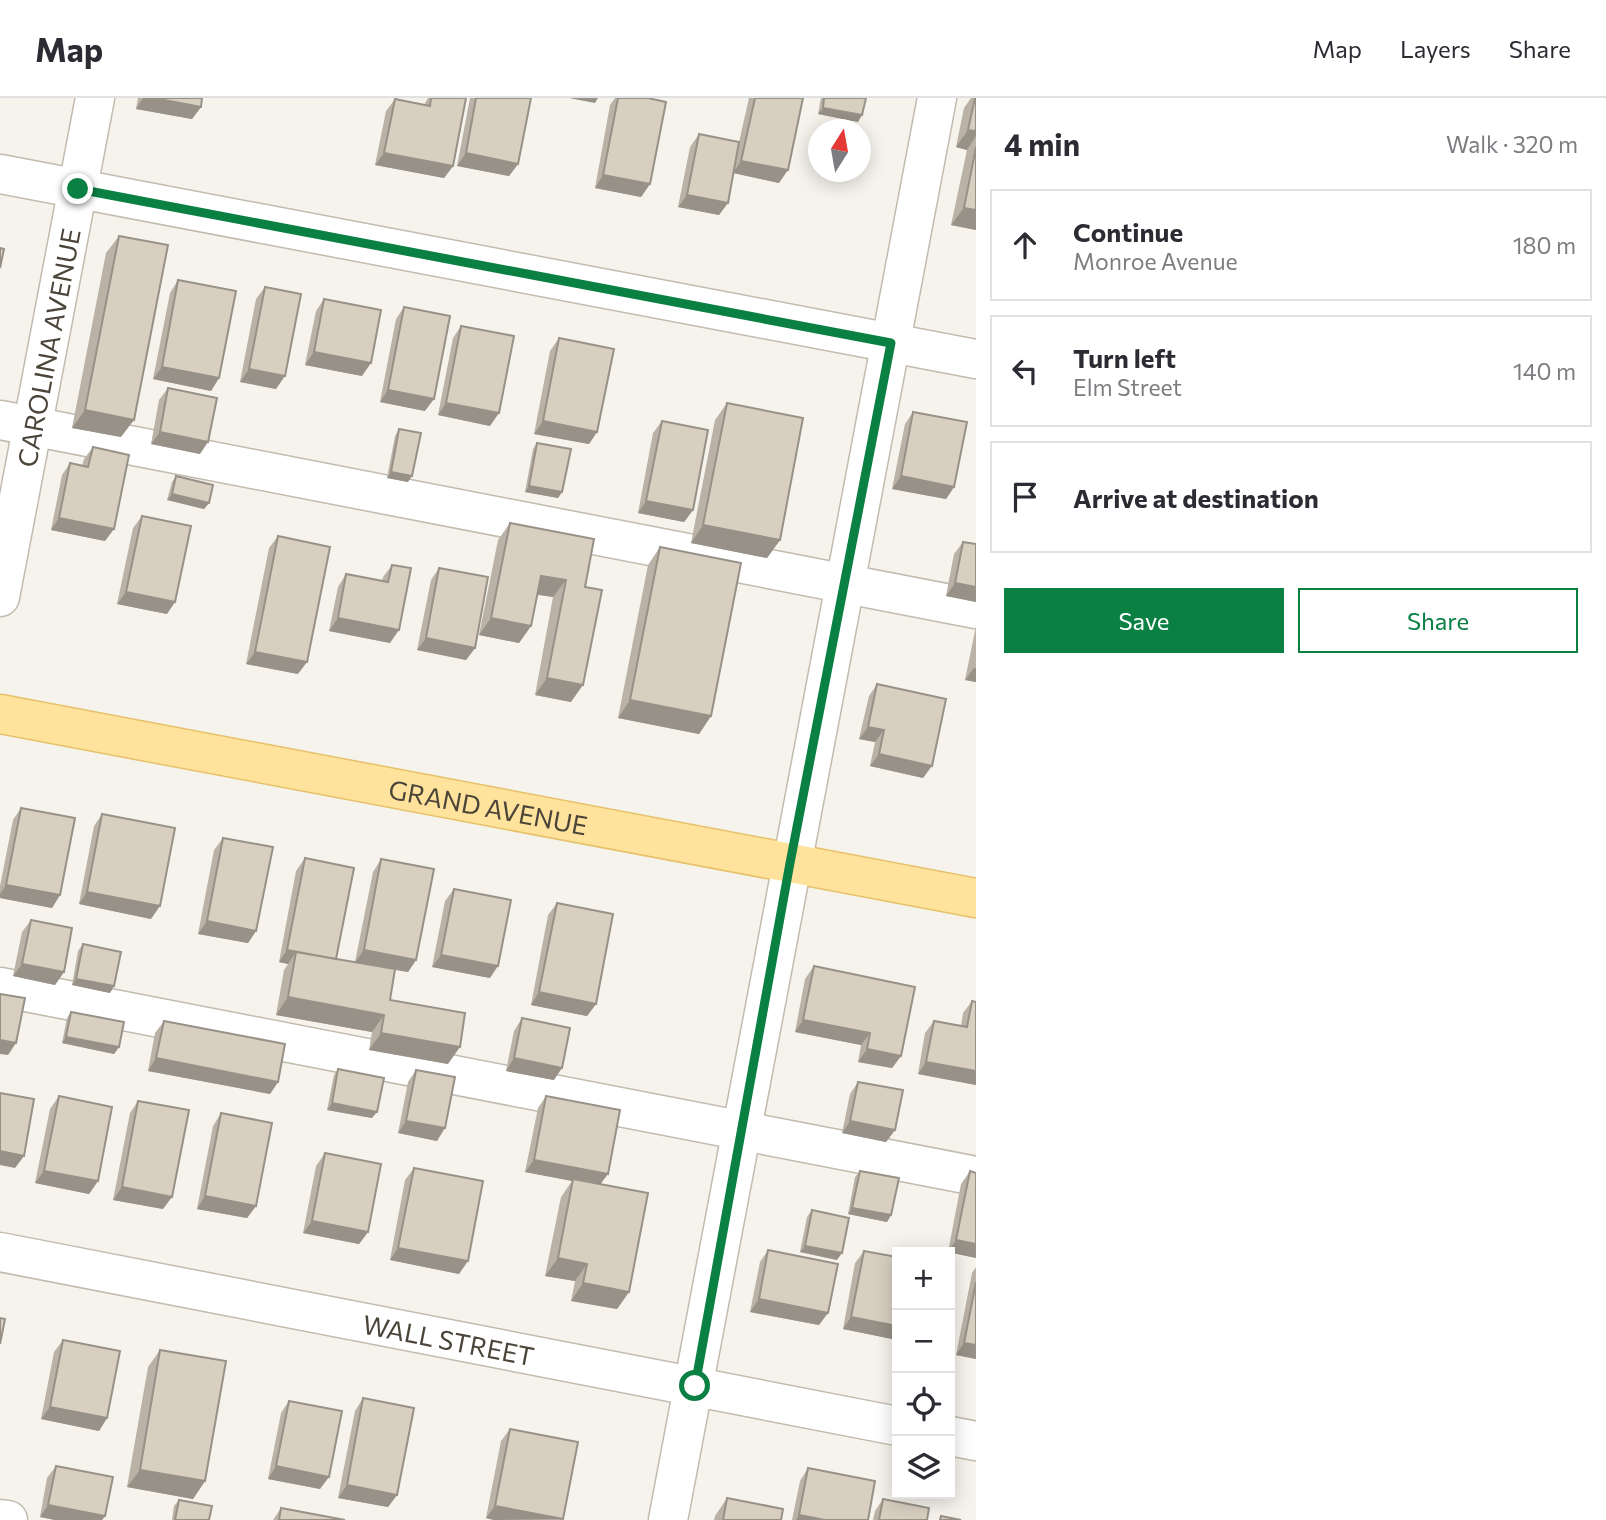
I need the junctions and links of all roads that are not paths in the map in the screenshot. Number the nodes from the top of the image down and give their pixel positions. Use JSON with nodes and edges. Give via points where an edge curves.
{"nodes":[{"id":1,"x":95,"y":98,"type":"edge"},
{"id":2,"x":937,"y":98,"type":"edge"},
{"id":3,"x":0,"y":174,"type":"edge"},
{"id":4,"x":78,"y":189,"type":"junction"},
{"id":5,"x":891,"y":343,"type":"junction"},
{"id":6,"x":976,"y":359,"type":"edge"},
{"id":7,"x":16,"y":423,"type":"edge"},
{"id":8,"x":844,"y":584,"type":"junction"},
{"id":9,"x":0,"y":597,"type":"edge"},
{"id":10,"x":976,"y":609,"type":"edge"},
{"id":11,"x":0,"y":714,"type":"edge"},
{"id":12,"x":790,"y":863,"type":"junction"},
{"id":13,"x":976,"y":898,"type":"edge"},
{"id":14,"x":0,"y":987,"type":"edge"},
{"id":15,"x":742,"y":1130,"type":"junction"},
{"id":16,"x":976,"y":1176,"type":"edge"},
{"id":17,"x":0,"y":1252,"type":"edge"},
{"id":18,"x":695,"y":1386,"type":"junction"},
{"id":19,"x":892,"y":1425,"type":"edge"},
{"id":20,"x":955,"y":1437,"type":"edge"},
{"id":21,"x":976,"y":1441,"type":"edge"},
{"id":22,"x":0,"y":1518,"type":"edge"},
{"id":23,"x":8,"y":1520,"type":"edge"},
{"id":24,"x":668,"y":1520,"type":"edge"}],
"edges":[{"from":1,"to":4,"type":"street","name":"CAROLINA AVENUE"},
{"from":2,"to":5,"type":"street"},
{"from":3,"to":4,"type":"street"},
{"from":4,"to":5,"type":"street"},
{"from":4,"to":7,"type":"street","name":"CAROLINA AVENUE"},
{"from":5,"to":6,"type":"street"},
{"from":5,"to":8,"type":"street"},
{"from":7,"to":8,"type":"street"},
{"from":7,"to":9,"type":"street","name":"CAROLINA AVENUE"},
{"from":8,"to":10,"type":"street"},
{"from":8,"to":12,"type":"street"},
{"from":11,"to":12,"type":"main road","name":"GRAND AVENUE"},
{"from":12,"to":13,"type":"main road","name":"GRAND AVENUE"},
{"from":12,"to":15,"type":"street"},
{"from":14,"to":15,"type":"street"},
{"from":15,"to":16,"type":"street"},
{"from":15,"to":18,"type":"street"},
{"from":17,"to":18,"type":"street","name":"WALL STREET"},
{"from":18,"to":19,"type":"street","name":"WALL STREET"},
{"from":18,"to":24,"type":"street"},
{"from":20,"to":21,"type":"street"},
{"from":22,"to":23,"type":"street"}]}
